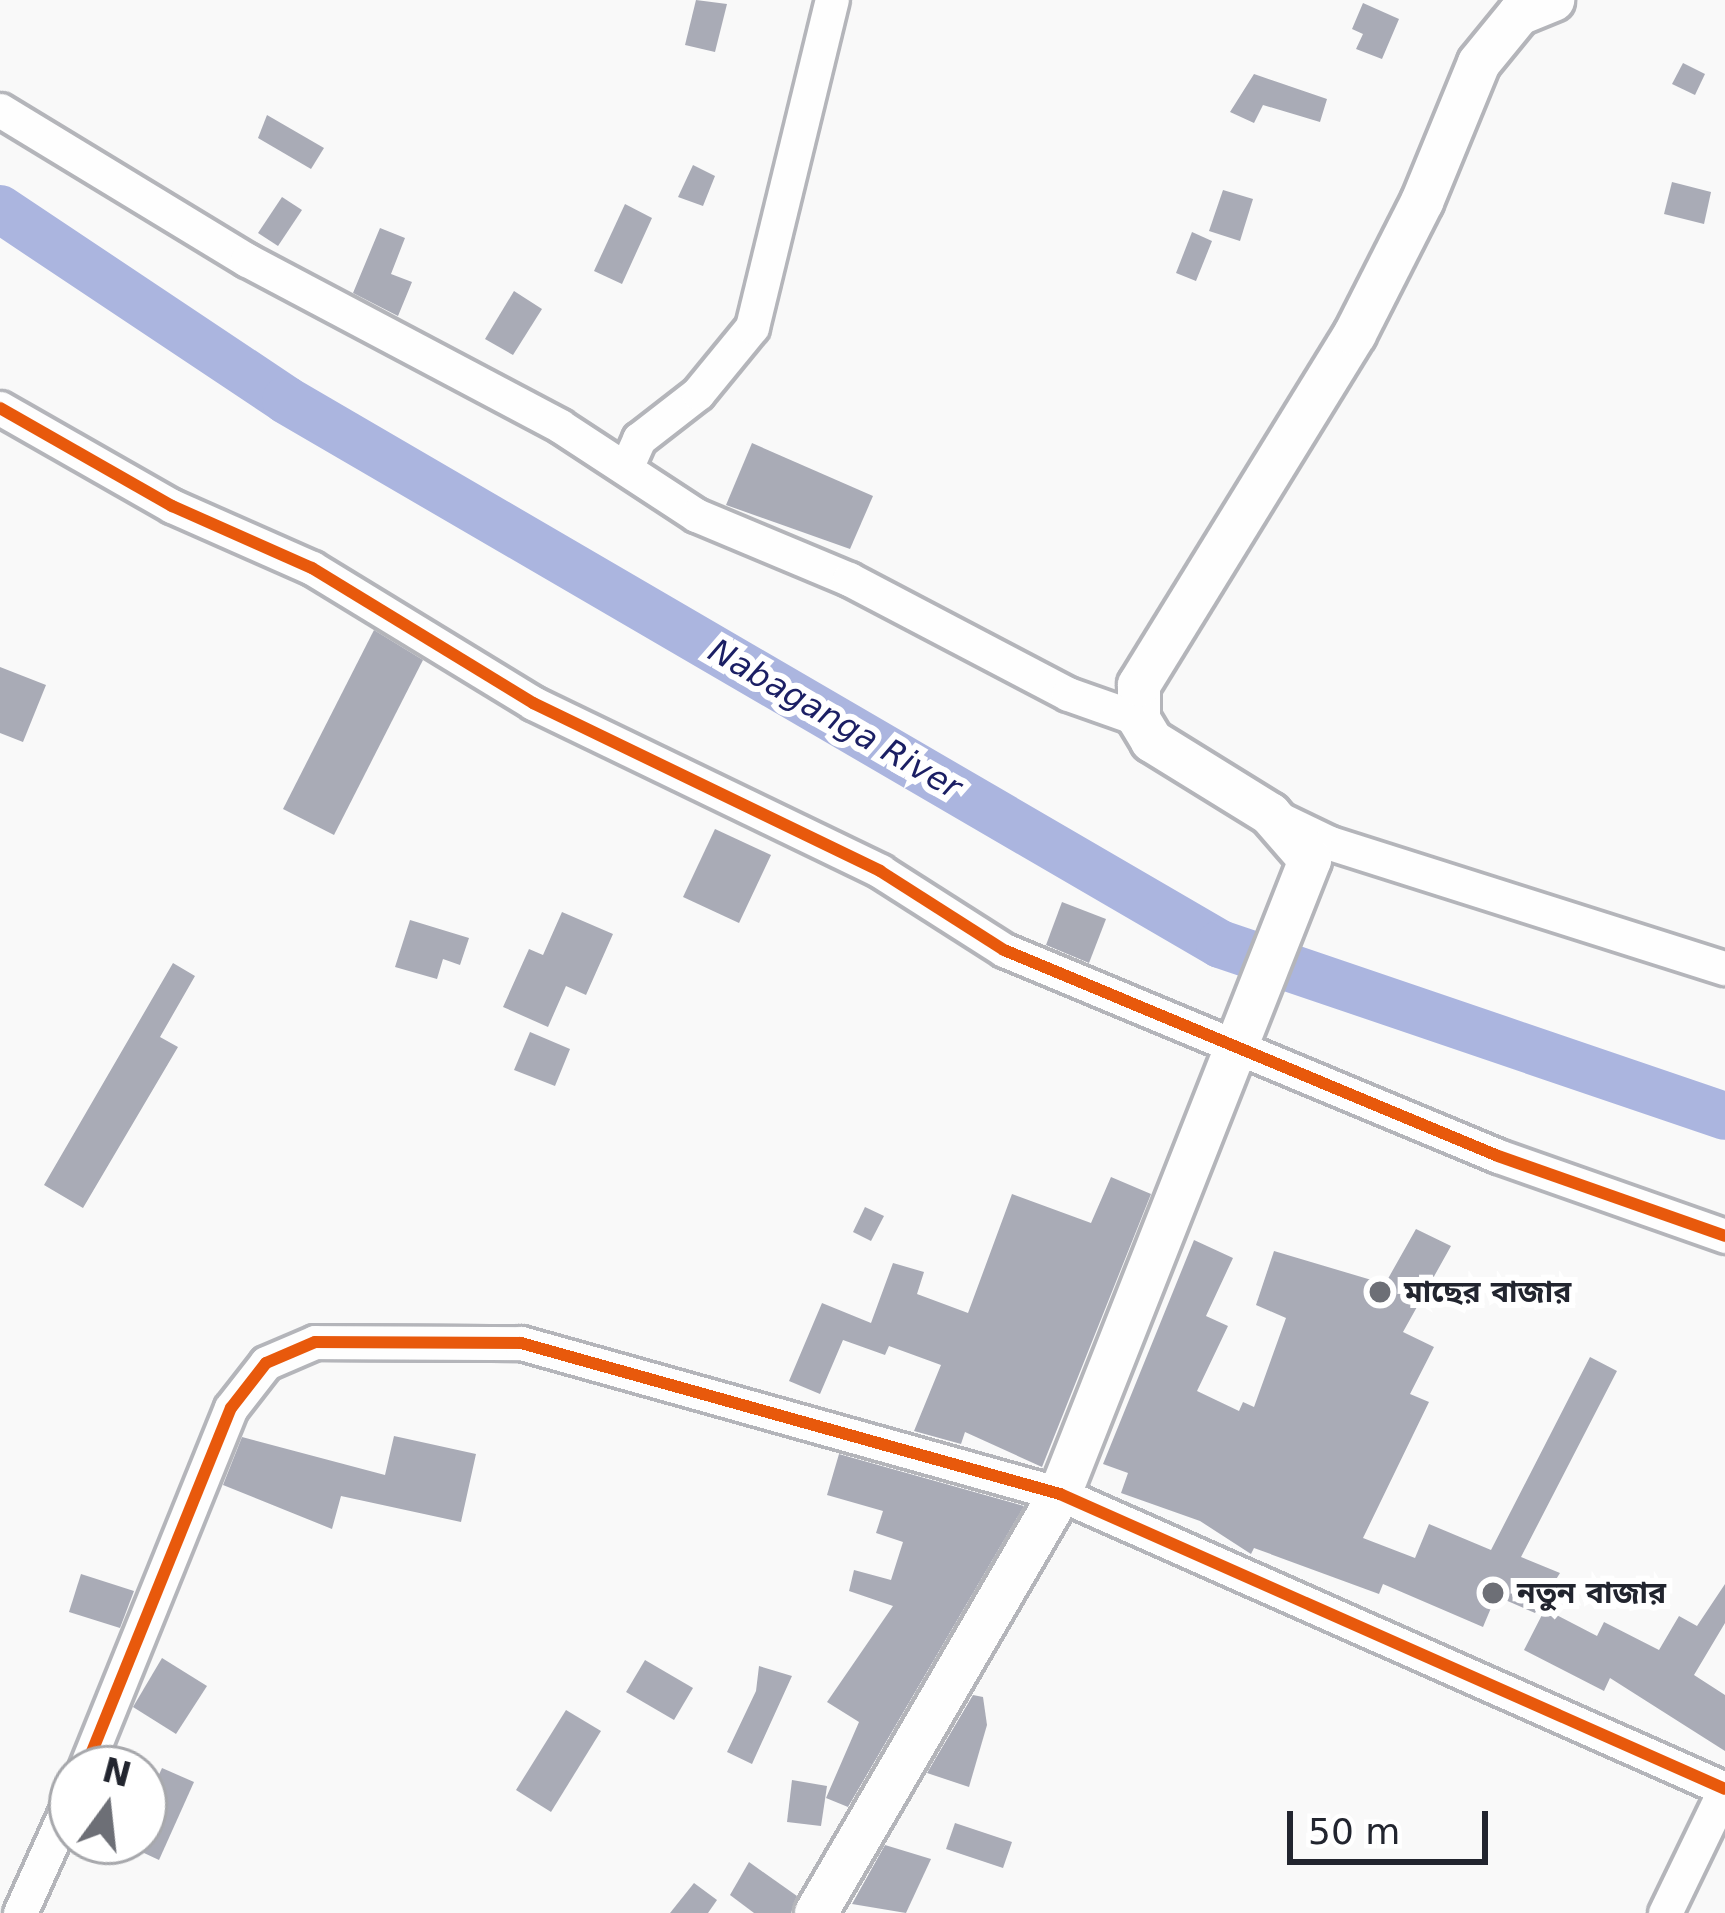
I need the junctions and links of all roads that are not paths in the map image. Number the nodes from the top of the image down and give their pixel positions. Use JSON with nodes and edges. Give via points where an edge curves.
{"nodes":[{"id":1,"x":832,"y":0,"type":"edge"},
{"id":2,"x":1552,"y":0,"type":"edge"},
{"id":3,"x":0,"y":110,"type":"edge"},
{"id":4,"x":0,"y":408,"type":"edge"},
{"id":5,"x":626,"y":466,"type":"junction"},
{"id":6,"x":1139,"y":719,"type":"junction"},
{"id":7,"x":1270,"y":814,"type":"junction"},
{"id":8,"x":1725,"y":968,"type":"edge"},
{"id":9,"x":1246,"y":1029,"type":"junction"},
{"id":10,"x":1725,"y":1236,"type":"edge"},
{"id":11,"x":1060,"y":1495,"type":"junction"},
{"id":12,"x":95,"y":1745,"type":"edge"},
{"id":13,"x":1725,"y":1789,"type":"edge"},
{"id":14,"x":48,"y":1851,"type":"edge"},
{"id":15,"x":20,"y":1913,"type":"edge"},
{"id":16,"x":817,"y":1913,"type":"edge"},
{"id":17,"x":1665,"y":1913,"type":"edge"}],
"edges":[{"from":1,"to":5,"type":"street","via":[[752,327],[698,392],[639,439]]},
{"from":2,"to":6,"type":"main road","via":[[1519,14],[1479,63],[1422,202],[1355,334],[1139,685]]},
{"from":3,"to":5,"type":"street","via":[[247,260]]},
{"from":4,"to":9,"type":"street","via":[[172,506],[312,568],[533,703],[880,871],[1004,950]]},
{"from":5,"to":6,"type":"street","via":[[697,515],[849,579],[1068,694]]},
{"from":6,"to":7,"type":"main road","via":[[1174,758]]},
{"from":7,"to":8,"type":"street","via":[[1330,843]]},
{"from":7,"to":9,"type":"main road","via":[[1310,860]]},
{"from":9,"to":10,"type":"street","via":[[1498,1156]]},
{"from":9,"to":11,"type":"main road"},
{"from":11,"to":12,"type":"street","via":[[521,1342],[315,1342],[266,1363],[231,1408]]},
{"from":11,"to":13,"type":"street"},
{"from":11,"to":16,"type":"main road"},
{"from":13,"to":17,"type":"street"},
{"from":14,"to":15,"type":"street"}]}
